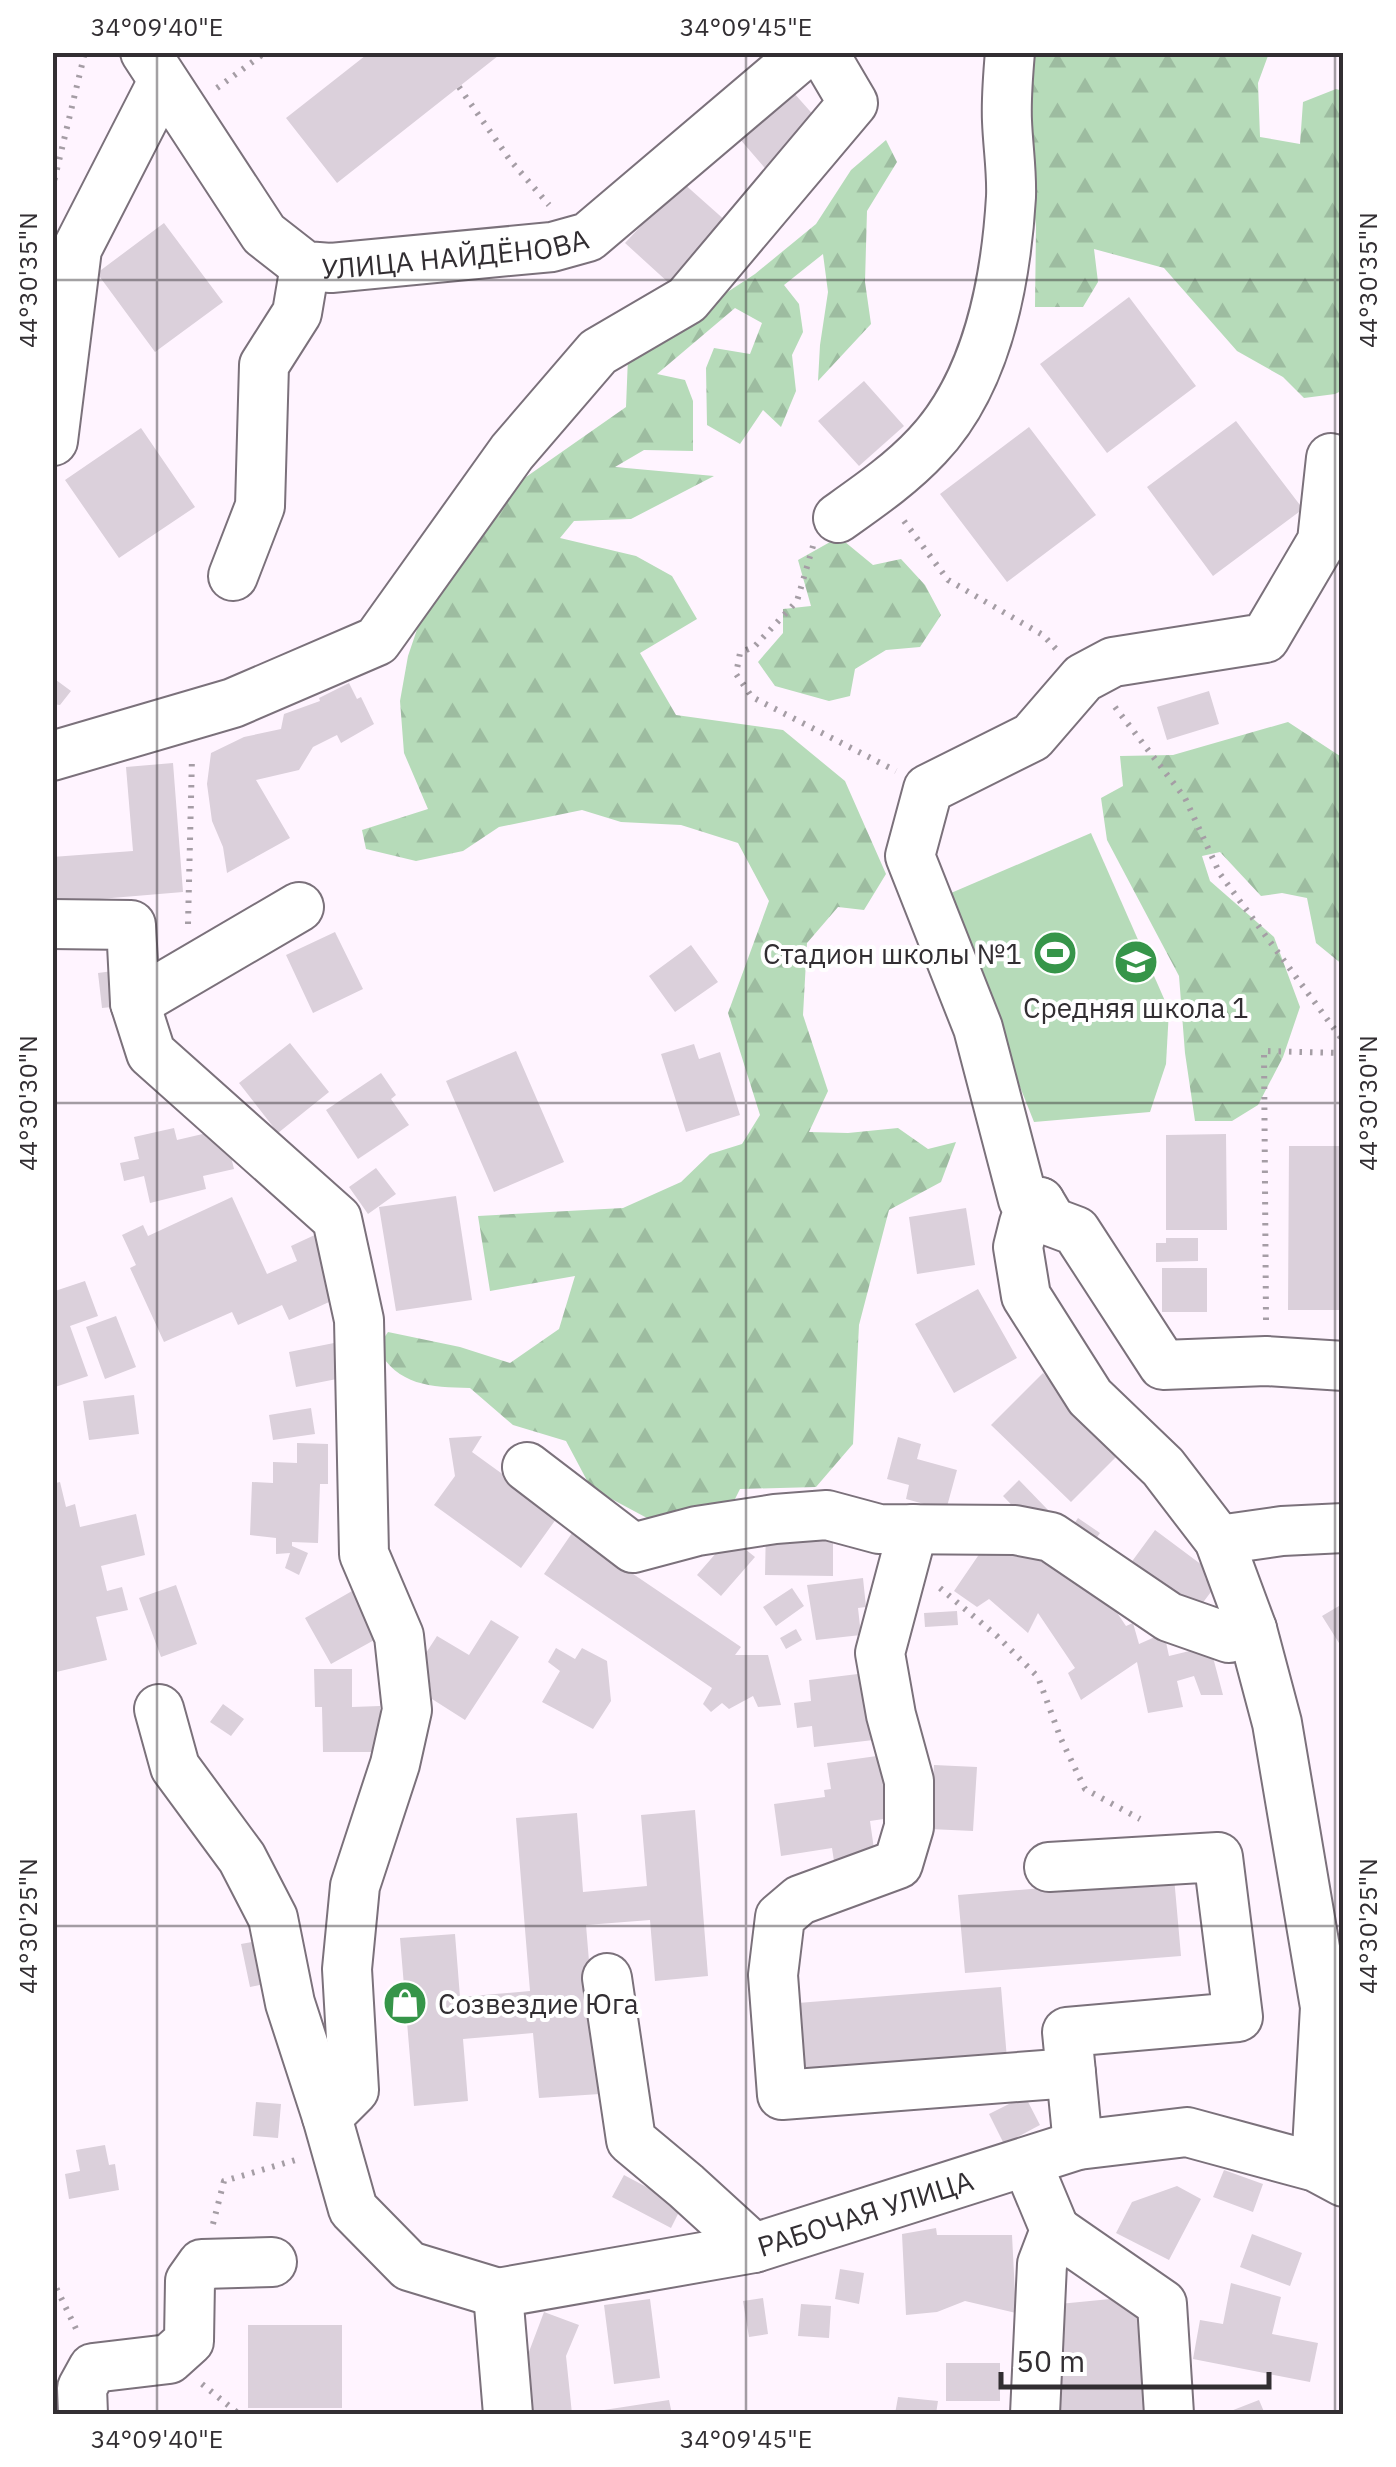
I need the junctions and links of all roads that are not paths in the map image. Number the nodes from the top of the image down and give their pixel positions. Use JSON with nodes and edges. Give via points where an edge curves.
{"nodes":[{"id":1,"x":806,"y":52,"type":"edge"},
{"id":2,"x":822,"y":52,"type":"edge"},
{"id":3,"x":1010,"y":52,"type":"edge"},
{"id":4,"x":164,"y":82,"type":"edge"},
{"id":5,"x":305,"y":266,"type":"junction"},
{"id":6,"x":53,"y":440,"type":"edge"},
{"id":7,"x":1331,"y":458,"type":"dead end"},
{"id":8,"x":838,"y":518,"type":"road end"},
{"id":9,"x":233,"y":576,"type":"dead end"},
{"id":10,"x":52,"y":756,"type":"edge"},
{"id":11,"x":299,"y":907,"type":"dead end"},
{"id":12,"x":52,"y":924,"type":"edge"},
{"id":13,"x":134,"y":984,"type":"junction"},
{"id":14,"x":1040,"y":1202,"type":"junction"},
{"id":15,"x":1344,"y":1366,"type":"edge"},
{"id":16,"x":527,"y":1468,"type":"dead end"},
{"id":17,"x":1344,"y":1528,"type":"edge"},
{"id":18,"x":1219,"y":1540,"type":"junction"},
{"id":19,"x":908,"y":1545,"type":"junction"},
{"id":20,"x":1252,"y":1629,"type":"junction"},
{"id":21,"x":159,"y":1709,"type":"dead end"},
{"id":22,"x":1049,"y":1868,"type":"dead end"},
{"id":23,"x":607,"y":1978,"type":"dead end"},
{"id":24,"x":1071,"y":2073,"type":"junction"},
{"id":25,"x":332,"y":2132,"type":"junction"},
{"id":26,"x":1078,"y":2145,"type":"junction"},
{"id":27,"x":1027,"y":2163,"type":"junction"},
{"id":28,"x":1330,"y":2174,"type":"edge"},
{"id":29,"x":1055,"y":2230,"type":"junction"},
{"id":30,"x":754,"y":2248,"type":"junction"},
{"id":31,"x":272,"y":2262,"type":"dead end"},
{"id":32,"x":498,"y":2293,"type":"junction"},
{"id":33,"x":83,"y":2414,"type":"edge"},
{"id":34,"x":508,"y":2414,"type":"edge"},
{"id":35,"x":1035,"y":2414,"type":"edge"},
{"id":36,"x":1169,"y":2414,"type":"edge"}],
"edges":[{"from":1,"to":5,"type":"street","name":"УЛИЦА НАЙДЁНОВА","via":[[588,237],[552,248]]},
{"from":2,"to":10,"type":"street","via":[[852,104],[687,300],[598,352],[512,452],[377,642],[233,703]]},
{"from":3,"to":8,"type":"street","via":[[1011,198],[986,343],[972,378],[929,444]]},
{"from":4,"to":5,"type":"street","name":"УЛИЦА НАЙДЁНОВА","via":[[264,234]]},
{"from":4,"to":6,"type":"street","via":[[78,249]]},
{"from":5,"to":9,"type":"street","via":[[297,312],[264,365],[260,506]]},
{"from":7,"to":14,"type":"street","via":[[1322,541],[1265,638],[1114,662],[1083,678],[1032,738],[928,789],[910,856],[978,1028],[1023,1200]]},
{"from":11,"to":13,"type":"street"},
{"from":12,"to":13,"type":"street","via":[[131,925]]},
{"from":13,"to":25,"type":"street","via":[[151,1053],[338,1219],[360,1320],[364,1554],[399,1636],[406,1710],[355,1886],[347,1969],[354,2090]]},
{"from":14,"to":15,"type":"street","via":[[1052,1222],[1076,1231],[1162,1365]]},
{"from":14,"to":18,"type":"street","via":[[1024,1223],[1018,1247],[1026,1296],[1090,1397],[1163,1467]]},
{"from":16,"to":19,"type":"street","via":[[633,1548],[810,1516],[879,1529]]},
{"from":17,"to":18,"type":"street"},
{"from":18,"to":20,"type":"street"},
{"from":19,"to":20,"type":"street","via":[[1016,1530],[1051,1537],[1169,1617],[1229,1638]]},
{"from":19,"to":24,"type":"street","via":[[880,1654],[909,1781],[908,1826],[898,1864],[800,1900],[780,1916],[773,1975],[782,2095]]},
{"from":20,"to":28,"type":"street","via":[[1278,1723],[1325,2007]]},
{"from":21,"to":25,"type":"street","via":[[175,1767],[242,1858],[273,1918],[290,2002]]},
{"from":22,"to":24,"type":"street","via":[[1218,1857],[1238,2017],[1067,2032]]},
{"from":23,"to":30,"type":"street","via":[[631,2140]]},
{"from":24,"to":26,"type":"street"},
{"from":25,"to":32,"type":"street","via":[[353,2209],[409,2266]]},
{"from":26,"to":27,"type":"street","name":"РАБОЧАЯ УЛИЦА"},
{"from":26,"to":28,"type":"street","name":"РАБОЧАЯ УЛИЦА","via":[[1187,2132]]},
{"from":27,"to":29,"type":"street"},
{"from":27,"to":30,"type":"street","name":"РАБОЧАЯ УЛИЦА"},
{"from":29,"to":35,"type":"street","via":[[1042,2264]]},
{"from":29,"to":36,"type":"street","via":[[1162,2304]]},
{"from":30,"to":32,"type":"street","name":"РАБОЧАЯ УЛИЦА"},
{"from":31,"to":33,"type":"street","via":[[202,2264],[190,2281],[188,2342],[171,2359],[93,2368],[82,2388]]},
{"from":32,"to":34,"type":"street"}]}
